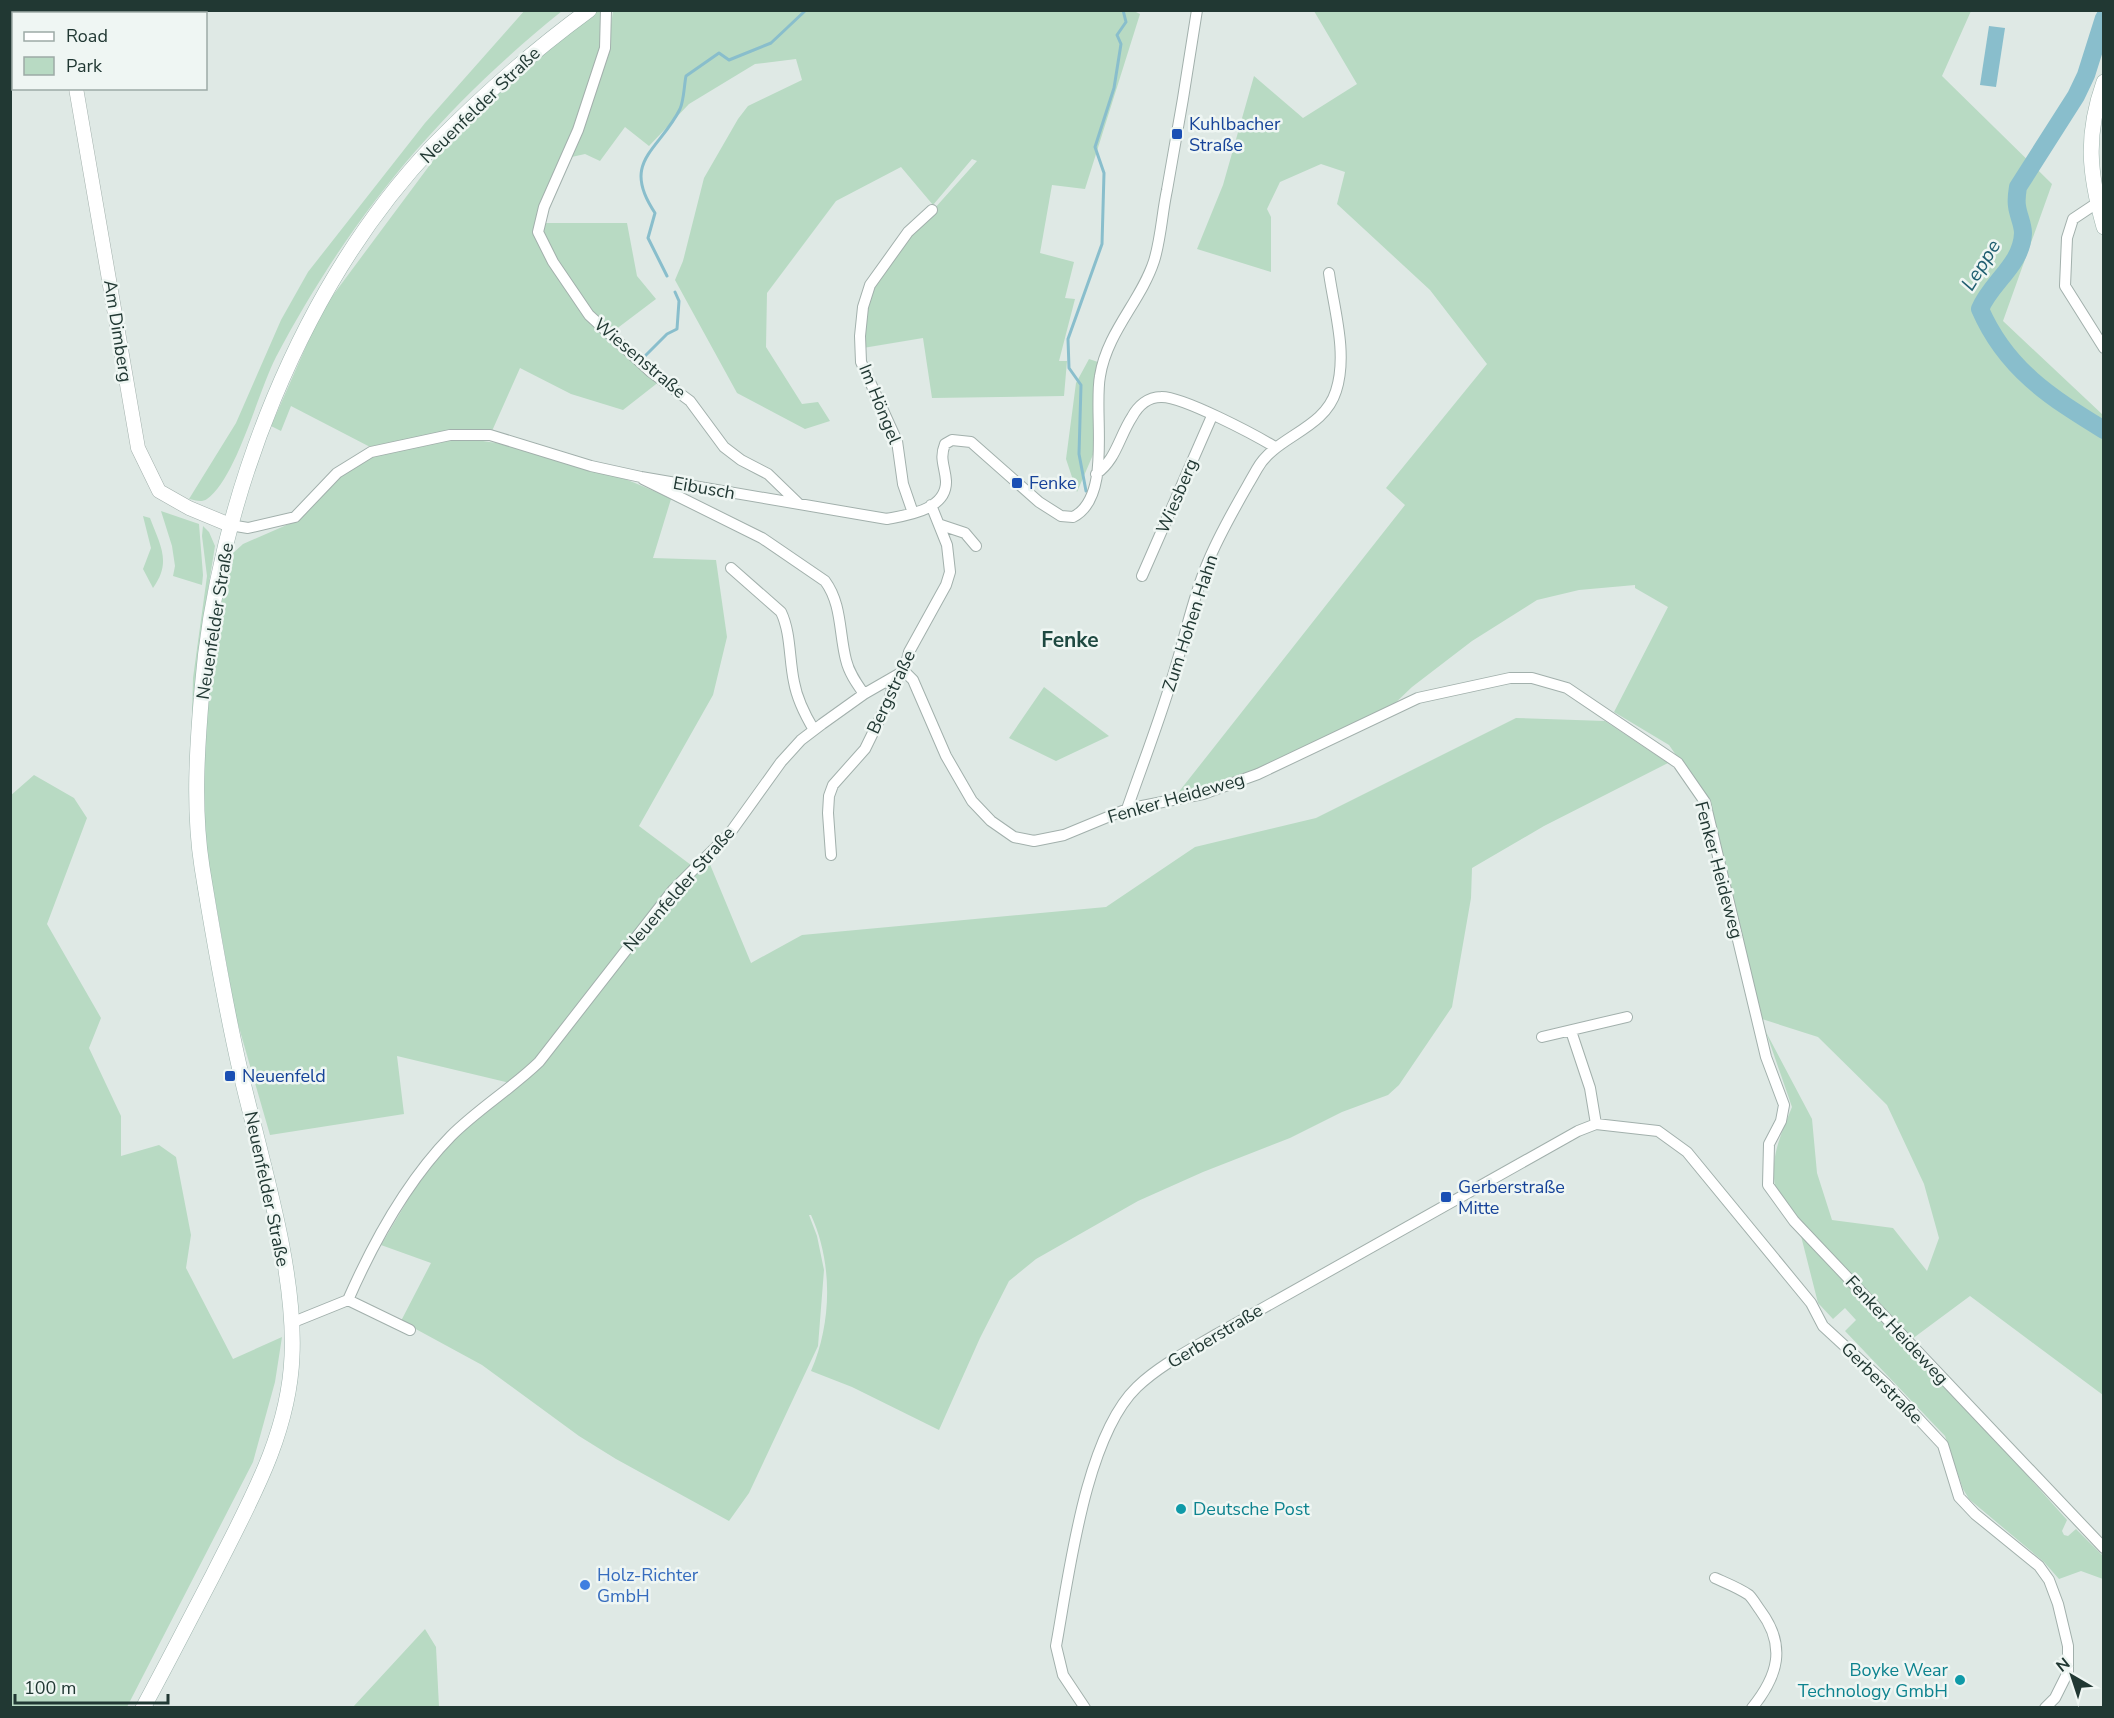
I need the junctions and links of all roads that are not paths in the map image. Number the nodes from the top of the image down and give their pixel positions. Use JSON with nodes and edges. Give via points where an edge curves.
{"nodes":[{"id":1,"x":589,"y":10,"type":"edge"},
{"id":2,"x":606,"y":10,"type":"edge"},
{"id":3,"x":1197,"y":10,"type":"edge"},
{"id":4,"x":2103,"y":82,"type":"edge"},
{"id":5,"x":76,"y":90,"type":"edge"},
{"id":6,"x":2097,"y":203,"type":"junction"},
{"id":7,"x":932,"y":210,"type":"dead end"},
{"id":8,"x":2103,"y":227,"type":"edge"},
{"id":9,"x":1329,"y":273,"type":"dead end"},
{"id":10,"x":2103,"y":348,"type":"edge"},
{"id":11,"x":1212,"y":416,"type":"junction"},
{"id":12,"x":1275,"y":447,"type":"junction"},
{"id":13,"x":1096,"y":474,"type":"junction"},
{"id":14,"x":641,"y":477,"type":"junction"},
{"id":15,"x":799,"y":504,"type":"junction"},
{"id":16,"x":931,"y":506,"type":"junction"},
{"id":17,"x":913,"y":513,"type":"junction"},
{"id":18,"x":230,"y":525,"type":"junction"},
{"id":19,"x":941,"y":525,"type":"junction"},
{"id":20,"x":976,"y":546,"type":"dead end"},
{"id":21,"x":731,"y":568,"type":"dead end"},
{"id":22,"x":1142,"y":576,"type":"dead end"},
{"id":23,"x":904,"y":671,"type":"junction"},
{"id":24,"x":864,"y":694,"type":"junction"},
{"id":25,"x":814,"y":730,"type":"junction"},
{"id":26,"x":1127,"y":809,"type":"junction"},
{"id":27,"x":831,"y":855,"type":"dead end"},
{"id":28,"x":1628,"y":1017,"type":"dead end"},
{"id":29,"x":1571,"y":1031,"type":"junction"},
{"id":30,"x":1542,"y":1037,"type":"dead end"},
{"id":31,"x":1596,"y":1124,"type":"junction"},
{"id":32,"x":348,"y":1300,"type":"junction"},
{"id":33,"x":291,"y":1323,"type":"junction"},
{"id":34,"x":410,"y":1330,"type":"dead end"},
{"id":35,"x":2103,"y":1548,"type":"edge"},
{"id":36,"x":1715,"y":1578,"type":"dead end"},
{"id":37,"x":143,"y":1707,"type":"edge"},
{"id":38,"x":1084,"y":1707,"type":"edge"},
{"id":39,"x":1752,"y":1707,"type":"edge"},
{"id":40,"x":2045,"y":1707,"type":"edge"}],
"edges":[{"from":1,"to":18,"type":"main road","name":"Neuenfelder Straße","via":[[535,50],[432,148],[370,225],[316,310],[292,358],[262,430]]},
{"from":2,"to":15,"type":"street","name":"Wiesenstraße","via":[[605,48],[538,232],[589,315],[651,372],[690,401],[724,447],[768,474]]},
{"from":3,"to":13,"type":"street","via":[[1154,262],[1118,325],[1100,376]]},
{"from":4,"to":6,"type":"main road","via":[[2094,110],[2089,155]]},
{"from":5,"to":18,"type":"street","name":"Am Dimberg","via":[[138,448],[159,490]]},
{"from":6,"to":8,"type":"main road"},
{"from":6,"to":10,"type":"street","via":[[2073,219],[2067,238],[2065,286]]},
{"from":7,"to":17,"type":"street","name":"Im Höngel","via":[[908,232],[870,285],[860,336],[861,362],[897,441],[903,484]]},
{"from":9,"to":12,"type":"street","name":"Zum Hohen Hahn","via":[[1339,339],[1336,391],[1316,420]]},
{"from":11,"to":12,"type":"street","via":[[1246,429]]},
{"from":11,"to":13,"type":"street","via":[[1180,401],[1161,397],[1144,401],[1132,416],[1109,466]]},
{"from":11,"to":22,"type":"street","name":"Wiesberg"},
{"from":12,"to":26,"type":"street","name":"Zum Hohen Hahn","via":[[1258,466],[1208,561]]},
{"from":13,"to":16,"type":"street","via":[[1085,509],[1073,517],[1061,516],[1039,502],[971,442],[952,440],[945,444],[940,456],[946,481],[944,492]]},
{"from":14,"to":15,"type":"street","name":"Eibusch"},
{"from":14,"to":18,"type":"street","name":"Eibusch","via":[[490,435],[450,435],[371,452],[337,473],[295,517],[248,528]]},
{"from":14,"to":24,"type":"street","via":[[762,538],[825,581],[838,611],[846,660]]},
{"from":15,"to":17,"type":"street","name":"Eibusch","via":[[887,519]]},
{"from":16,"to":17,"type":"street","name":"Eibusch"},
{"from":16,"to":19,"type":"street","name":"Bergstraße"},
{"from":18,"to":33,"type":"main road","name":"Neuenfelder Straße","via":[[203,675],[196,760],[201,862],[240,1067],[280,1246]]},
{"from":19,"to":20,"type":"street","via":[[965,533]]},
{"from":19,"to":23,"type":"street","name":"Bergstraße","via":[[950,572],[909,652]]},
{"from":21,"to":25,"type":"street","via":[[781,612],[794,683]]},
{"from":23,"to":24,"type":"street","name":"Neuenfelder Straße"},
{"from":23,"to":26,"type":"street","name":"Fenker Heideweg","via":[[913,680],[946,756],[972,801],[1014,837],[1034,841],[1064,835]]},
{"from":23,"to":27,"type":"street","name":"Bergstraße","via":[[893,685],[865,749],[833,785],[829,796]]},
{"from":24,"to":25,"type":"street","name":"Neuenfelder Straße"},
{"from":25,"to":32,"type":"street","name":"Neuenfelder Straße","via":[[780,762],[730,833],[673,890],[539,1062],[460,1128],[426,1163]]},
{"from":26,"to":35,"type":"street","name":"Fenker Heideweg","via":[[1203,794],[1258,774],[1418,698],[1510,678],[1532,678],[1567,687],[1678,763],[1705,802],[1766,1057],[1784,1105],[1769,1144],[1768,1185],[1794,1221]]},
{"from":28,"to":29,"type":"street"},
{"from":29,"to":30,"type":"street"},
{"from":29,"to":31,"type":"street","via":[[1590,1088]]},
{"from":31,"to":38,"type":"street","name":"Gerberstraße","via":[[1217,1334],[1161,1367],[1136,1388],[1117,1413],[1094,1463],[1056,1646],[1063,1675]]},
{"from":31,"to":40,"type":"street","name":"Gerberstraße","via":[[1658,1131],[1687,1152],[1811,1303],[1823,1326],[1886,1384],[1943,1445],[1959,1497],[2039,1566],[2058,1604],[2068,1646],[2068,1672],[2055,1698]]},
{"from":32,"to":33,"type":"street"},
{"from":32,"to":34,"type":"street"},
{"from":33,"to":37,"type":"main road","name":"Neuenfelder Straße","via":[[288,1391],[264,1475]]},
{"from":36,"to":39,"type":"street","via":[[1749,1596],[1769,1621],[1774,1635],[1777,1663],[1766,1693]]}]}
